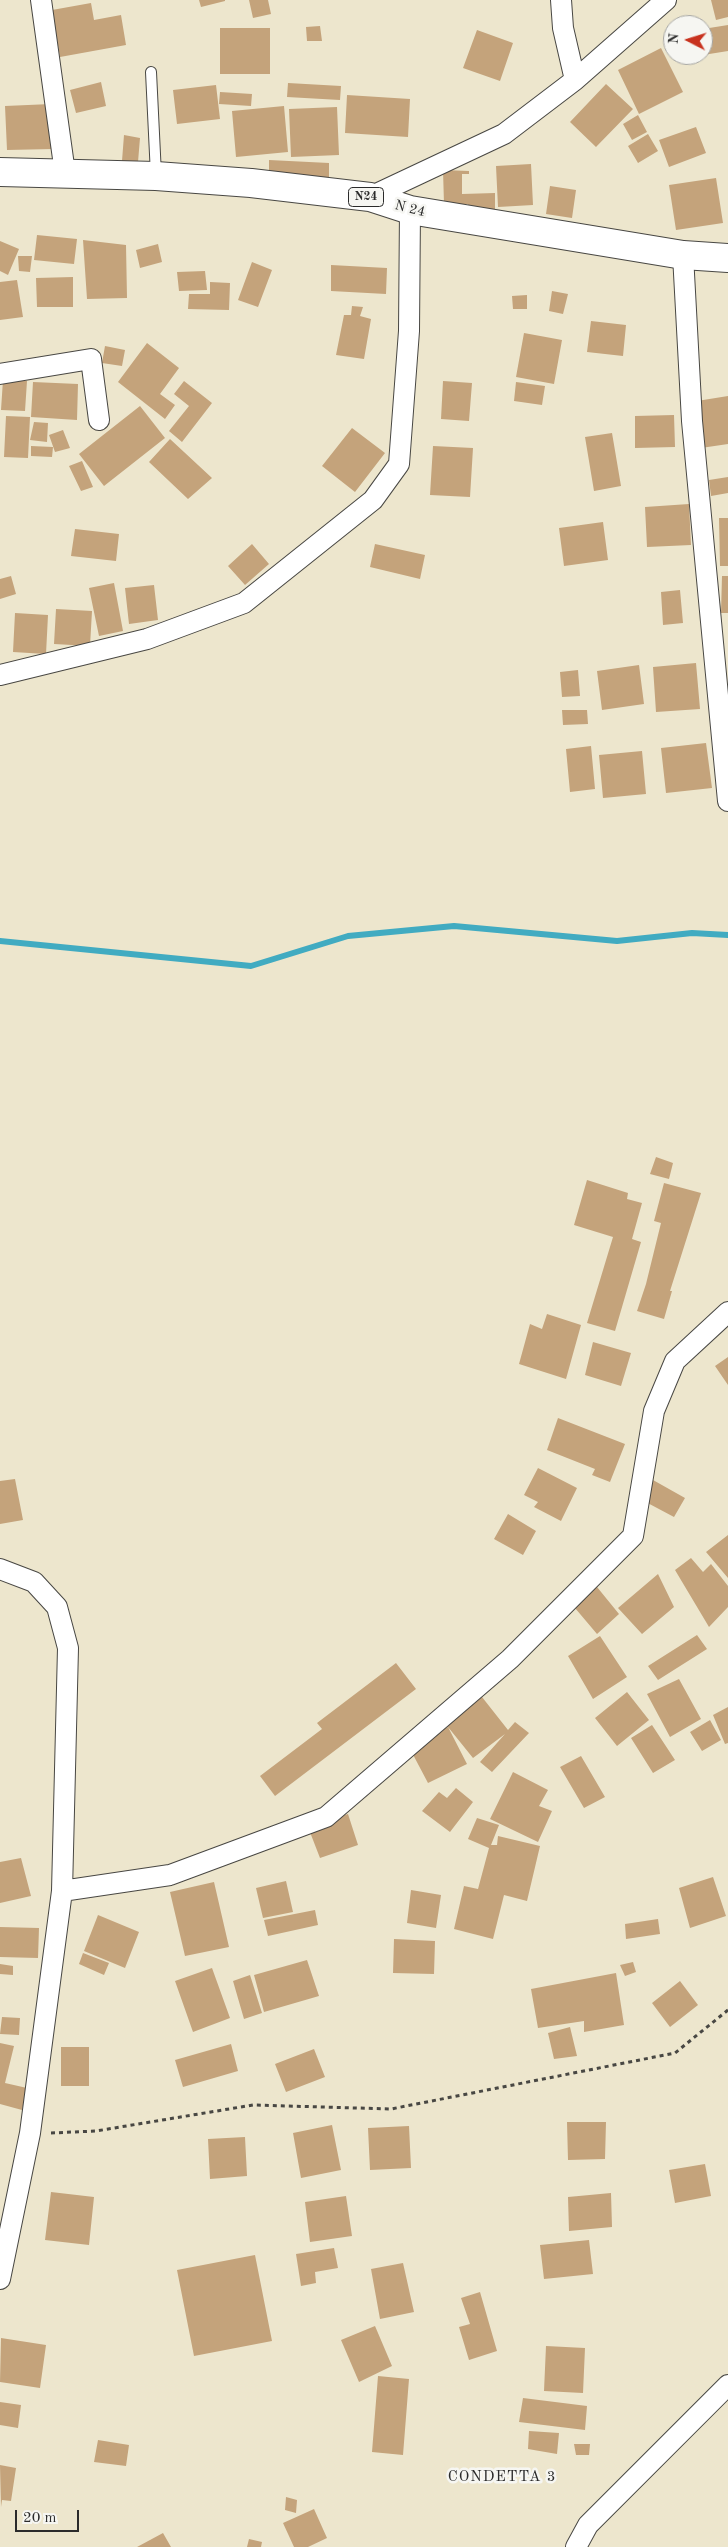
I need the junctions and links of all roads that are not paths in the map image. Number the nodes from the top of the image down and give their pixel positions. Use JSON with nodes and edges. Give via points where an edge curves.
{"nodes":[{"id":1,"x":41,"y":0,"type":"edge"},
{"id":2,"x":561,"y":0,"type":"edge"},
{"id":3,"x":666,"y":0,"type":"edge"},
{"id":4,"x":151,"y":72,"type":"dead end"},
{"id":5,"x":575,"y":80,"type":"junction"},
{"id":6,"x":0,"y":172,"type":"edge"},
{"id":7,"x":65,"y":172,"type":"junction"},
{"id":8,"x":156,"y":176,"type":"junction"},
{"id":9,"x":370,"y":198,"type":"junction"},
{"id":10,"x":410,"y":210,"type":"junction"},
{"id":11,"x":683,"y":255,"type":"junction"},
{"id":12,"x":728,"y":258,"type":"edge"},
{"id":13,"x":0,"y":374,"type":"edge"},
{"id":14,"x":99,"y":420,"type":"dead end"},
{"id":15,"x":0,"y":675,"type":"edge"},
{"id":16,"x":728,"y":801,"type":"edge"},
{"id":17,"x":728,"y":1312,"type":"edge"},
{"id":18,"x":0,"y":1569,"type":"edge"},
{"id":19,"x":62,"y":1891,"type":"junction"},
{"id":20,"x":3,"y":2249,"type":"edge"},
{"id":21,"x":0,"y":2280,"type":"edge"},
{"id":22,"x":728,"y":2385,"type":"edge"},
{"id":23,"x":576,"y":2547,"type":"edge"}],
"edges":[{"from":1,"to":7,"type":"street"},
{"from":2,"to":5,"type":"street","via":[[563,28]]},
{"from":3,"to":5,"type":"street"},
{"from":4,"to":8,"type":"lane"},
{"from":5,"to":9,"type":"street","via":[[504,134]]},
{"from":6,"to":7,"type":"main road","name":"N 24","number":"N24"},
{"from":7,"to":8,"type":"main road","name":"N 24","number":"N24"},
{"from":8,"to":9,"type":"main road","name":"N 24","number":"N24","via":[[251,183]]},
{"from":9,"to":10,"type":"main road","name":"N 24","number":"N24"},
{"from":10,"to":11,"type":"main road","name":"N 24","number":"N24"},
{"from":10,"to":15,"type":"street","via":[[409,331],[399,464],[373,500],[244,603],[147,639]]},
{"from":11,"to":12,"type":"main road","name":"N 24","number":"N24"},
{"from":11,"to":16,"type":"street","via":[[692,420]]},
{"from":13,"to":14,"type":"street","via":[[91,359]]},
{"from":17,"to":19,"type":"street","via":[[675,1361],[654,1411],[633,1536],[510,1659],[326,1817],[170,1874]]},
{"from":18,"to":19,"type":"street","via":[[34,1582],[57,1607],[68,1648]]},
{"from":19,"to":20,"type":"street","via":[[30,2133]]},
{"from":20,"to":21,"type":"street"},
{"from":22,"to":23,"type":"street","via":[[588,2525]]}]}
